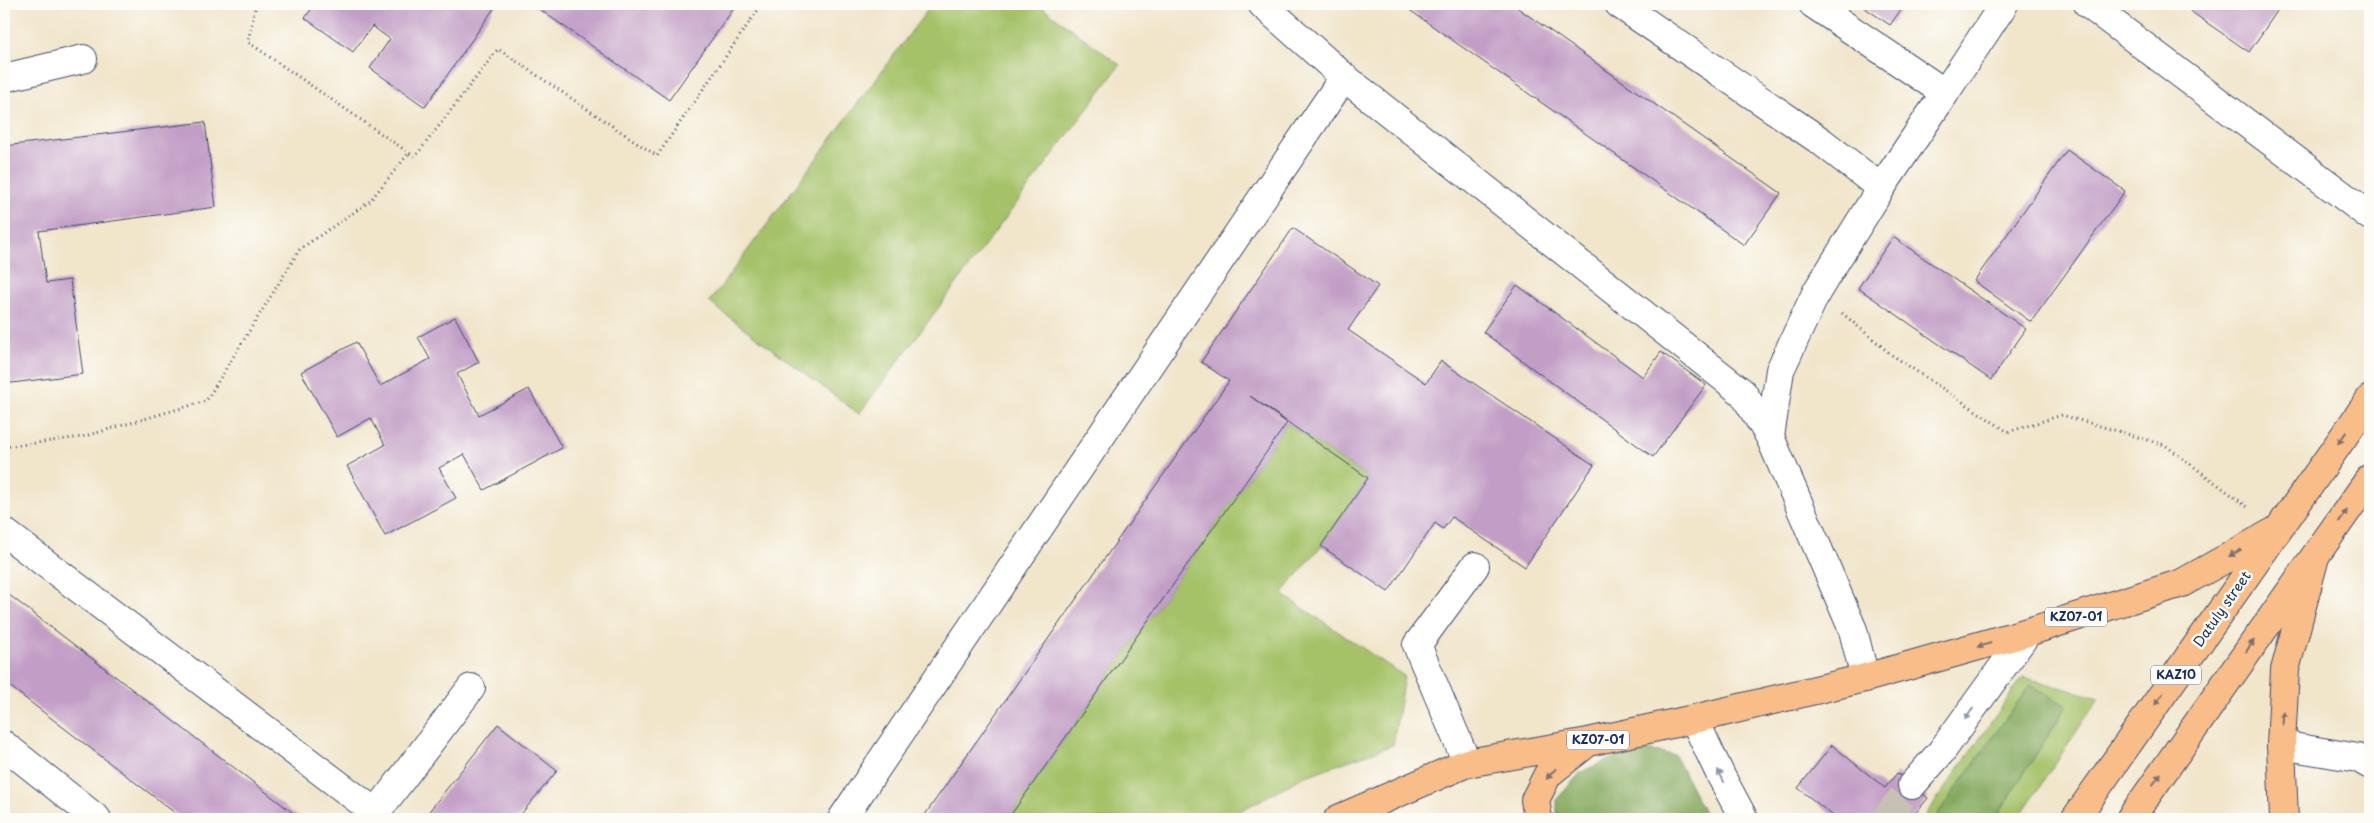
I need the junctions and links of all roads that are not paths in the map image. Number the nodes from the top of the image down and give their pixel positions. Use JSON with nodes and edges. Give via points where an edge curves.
{"nodes":[{"id":1,"x":1262,"y":4,"type":"edge"},
{"id":2,"x":1619,"y":4,"type":"edge"},
{"id":3,"x":1814,"y":4,"type":"edge"},
{"id":4,"x":2004,"y":4,"type":"edge"},
{"id":5,"x":2098,"y":7,"type":"edge"},
{"id":6,"x":83,"y":59,"type":"dead end"},
{"id":7,"x":1344,"y":77,"type":"junction"},
{"id":8,"x":4,"y":78,"type":"edge"},
{"id":9,"x":1945,"y":93,"type":"junction"},
{"id":10,"x":1881,"y":188,"type":"junction"},
{"id":11,"x":2370,"y":216,"type":"edge"},
{"id":12,"x":2370,"y":399,"type":"edge"},
{"id":13,"x":1770,"y":437,"type":"junction"},
{"id":14,"x":2370,"y":478,"type":"edge"},
{"id":15,"x":2277,"y":530,"type":"junction"},
{"id":16,"x":4,"y":532,"type":"edge"},
{"id":17,"x":2315,"y":555,"type":"junction"},
{"id":18,"x":1475,"y":566,"type":"dead end"},
{"id":19,"x":2028,"y":632,"type":"junction"},
{"id":20,"x":1865,"y":678,"type":"junction"},
{"id":21,"x":472,"y":688,"type":"dead end"},
{"id":22,"x":1694,"y":719,"type":"junction"},
{"id":23,"x":1588,"y":742,"type":"junction"},
{"id":24,"x":2281,"y":745,"type":"junction"},
{"id":25,"x":8,"y":756,"type":"edge"},
{"id":26,"x":1467,"y":763,"type":"junction"},
{"id":27,"x":2370,"y":764,"type":"edge"},
{"id":28,"x":1912,"y":785,"type":"tunnel mouth"},
{"id":29,"x":96,"y":819,"type":"edge"},
{"id":30,"x":842,"y":819,"type":"edge"},
{"id":31,"x":1338,"y":819,"type":"edge"},
{"id":32,"x":1538,"y":819,"type":"edge"},
{"id":33,"x":1744,"y":819,"type":"edge"},
{"id":34,"x":2075,"y":819,"type":"edge"},
{"id":35,"x":2130,"y":819,"type":"edge"},
{"id":36,"x":2284,"y":819,"type":"edge"}],
"edges":[{"from":1,"to":7,"type":"street"},
{"from":2,"to":10,"type":"street","via":[[1822,142]]},
{"from":3,"to":9,"type":"street"},
{"from":4,"to":9,"type":"street"},
{"from":5,"to":11,"type":"street"},
{"from":6,"to":8,"type":"street"},
{"from":7,"to":13,"type":"street","via":[[1744,393]]},
{"from":7,"to":30,"type":"street"},
{"from":9,"to":10,"type":"street"},
{"from":10,"to":13,"type":"street","via":[[1817,291],[1780,370]]},
{"from":12,"to":15,"type":"main road","name":"Datuly street","number":"KAZ10","one_way":true},
{"from":13,"to":20,"type":"street","via":[[1853,630]]},
{"from":17,"to":14,"type":"main road","number":"KAZ10","one_way":true},
{"from":15,"to":19,"type":"main road","number":"KZ07-01","one_way":true,"via":[[2182,583]]},
{"from":15,"to":34,"type":"main road","name":"Datuly street","number":"KAZ10","one_way":true},
{"from":16,"to":21,"type":"street","via":[[376,813]]},
{"from":24,"to":17,"type":"main road","one_way":true,"via":[[2285,670]]},
{"from":35,"to":17,"type":"main road","number":"KAZ10","one_way":true},
{"from":18,"to":26,"type":"street","via":[[1416,645]]},
{"from":19,"to":20,"type":"main road","number":"KZ07-01","one_way":true},
{"from":19,"to":28,"type":"street","one_way":true,"via":[[1941,752]]},
{"from":20,"to":22,"type":"main road","number":"KZ07-01"},
{"from":22,"to":23,"type":"main road","number":"KZ07-01"},
{"from":33,"to":22,"type":"street","one_way":true},
{"from":23,"to":26,"type":"main road","number":"KZ07-01"},
{"from":23,"to":32,"type":"main road","one_way":true,"via":[[1548,774],[1535,800]]},
{"from":24,"to":27,"type":"street","via":[[2358,758]]},
{"from":24,"to":36,"type":"main road"},
{"from":25,"to":29,"type":"street"},
{"from":26,"to":31,"type":"main road","number":"KZ07-01"}]}
